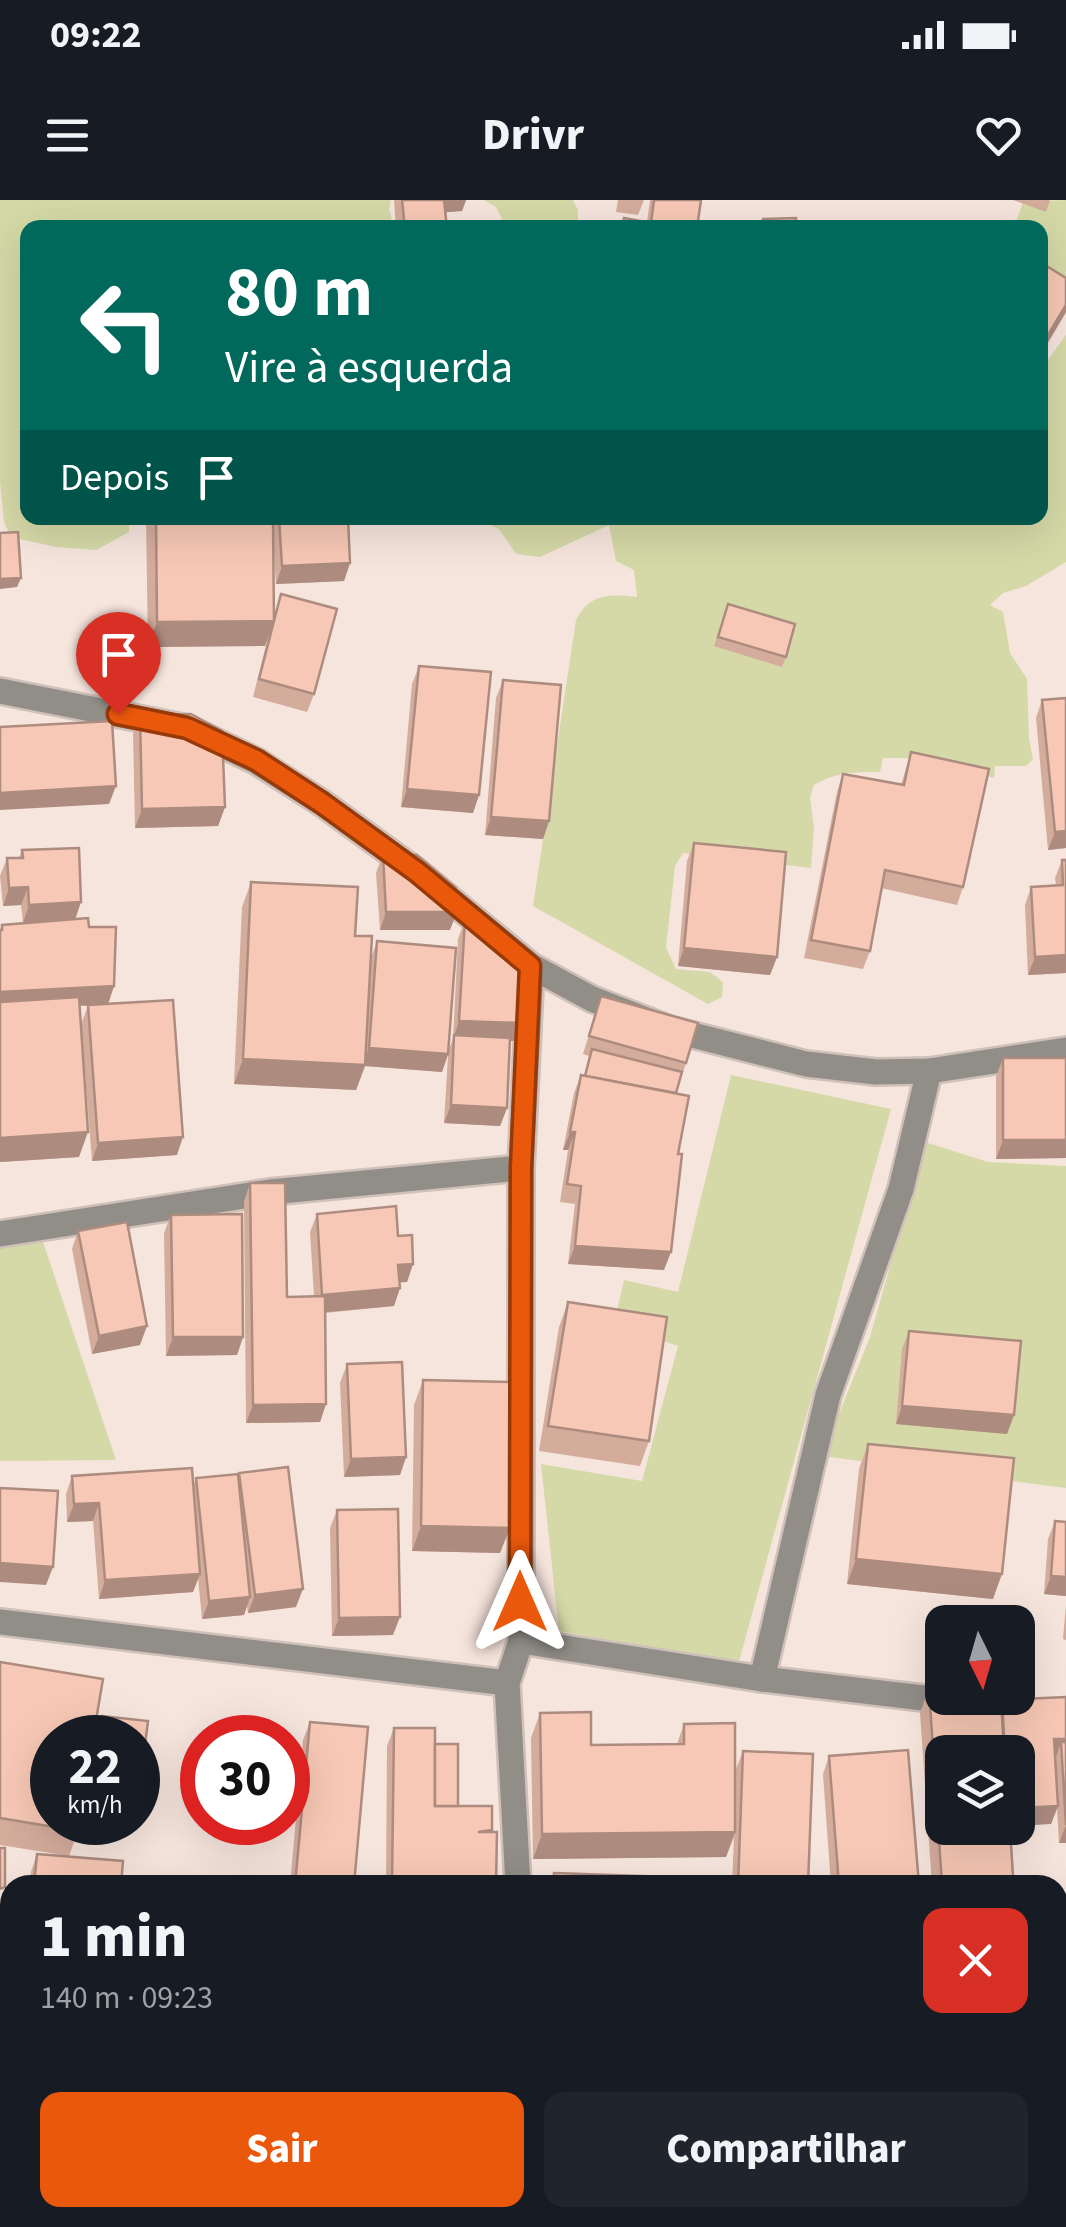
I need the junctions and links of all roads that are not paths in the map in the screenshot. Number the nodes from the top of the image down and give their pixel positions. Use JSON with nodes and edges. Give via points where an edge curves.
{"nodes":[{"id":1,"x":0,"y":691,"type":"edge"},
{"id":2,"x":530,"y":966,"type":"junction"},
{"id":3,"x":1066,"y":1050,"type":"edge"},
{"id":4,"x":930,"y":1071,"type":"junction"},
{"id":5,"x":521,"y":1168,"type":"junction"},
{"id":6,"x":0,"y":1234,"type":"edge"},
{"id":7,"x":0,"y":1622,"type":"edge"},
{"id":8,"x":520,"y":1641,"type":"junction"},
{"id":9,"x":762,"y":1679,"type":"junction"},
{"id":10,"x":507,"y":1683,"type":"junction"},
{"id":11,"x":925,"y":1698,"type":"edge"},
{"id":12,"x":517,"y":1875,"type":"edge"}],
"edges":[{"from":1,"to":2,"type":"street","via":[[187,728],[256,760],[417,872]]},
{"from":2,"to":4,"type":"street","via":[[669,1030],[806,1064]]},
{"from":2,"to":5,"type":"street"},
{"from":3,"to":4,"type":"street"},
{"from":4,"to":9,"type":"street","via":[[901,1189],[828,1394]]},
{"from":5,"to":6,"type":"street","via":[[270,1192]]},
{"from":5,"to":8,"type":"street"},
{"from":7,"to":10,"type":"street"},
{"from":8,"to":9,"type":"street"},
{"from":8,"to":10,"type":"street"},
{"from":9,"to":11,"type":"street"},
{"from":10,"to":12,"type":"street"}]}
